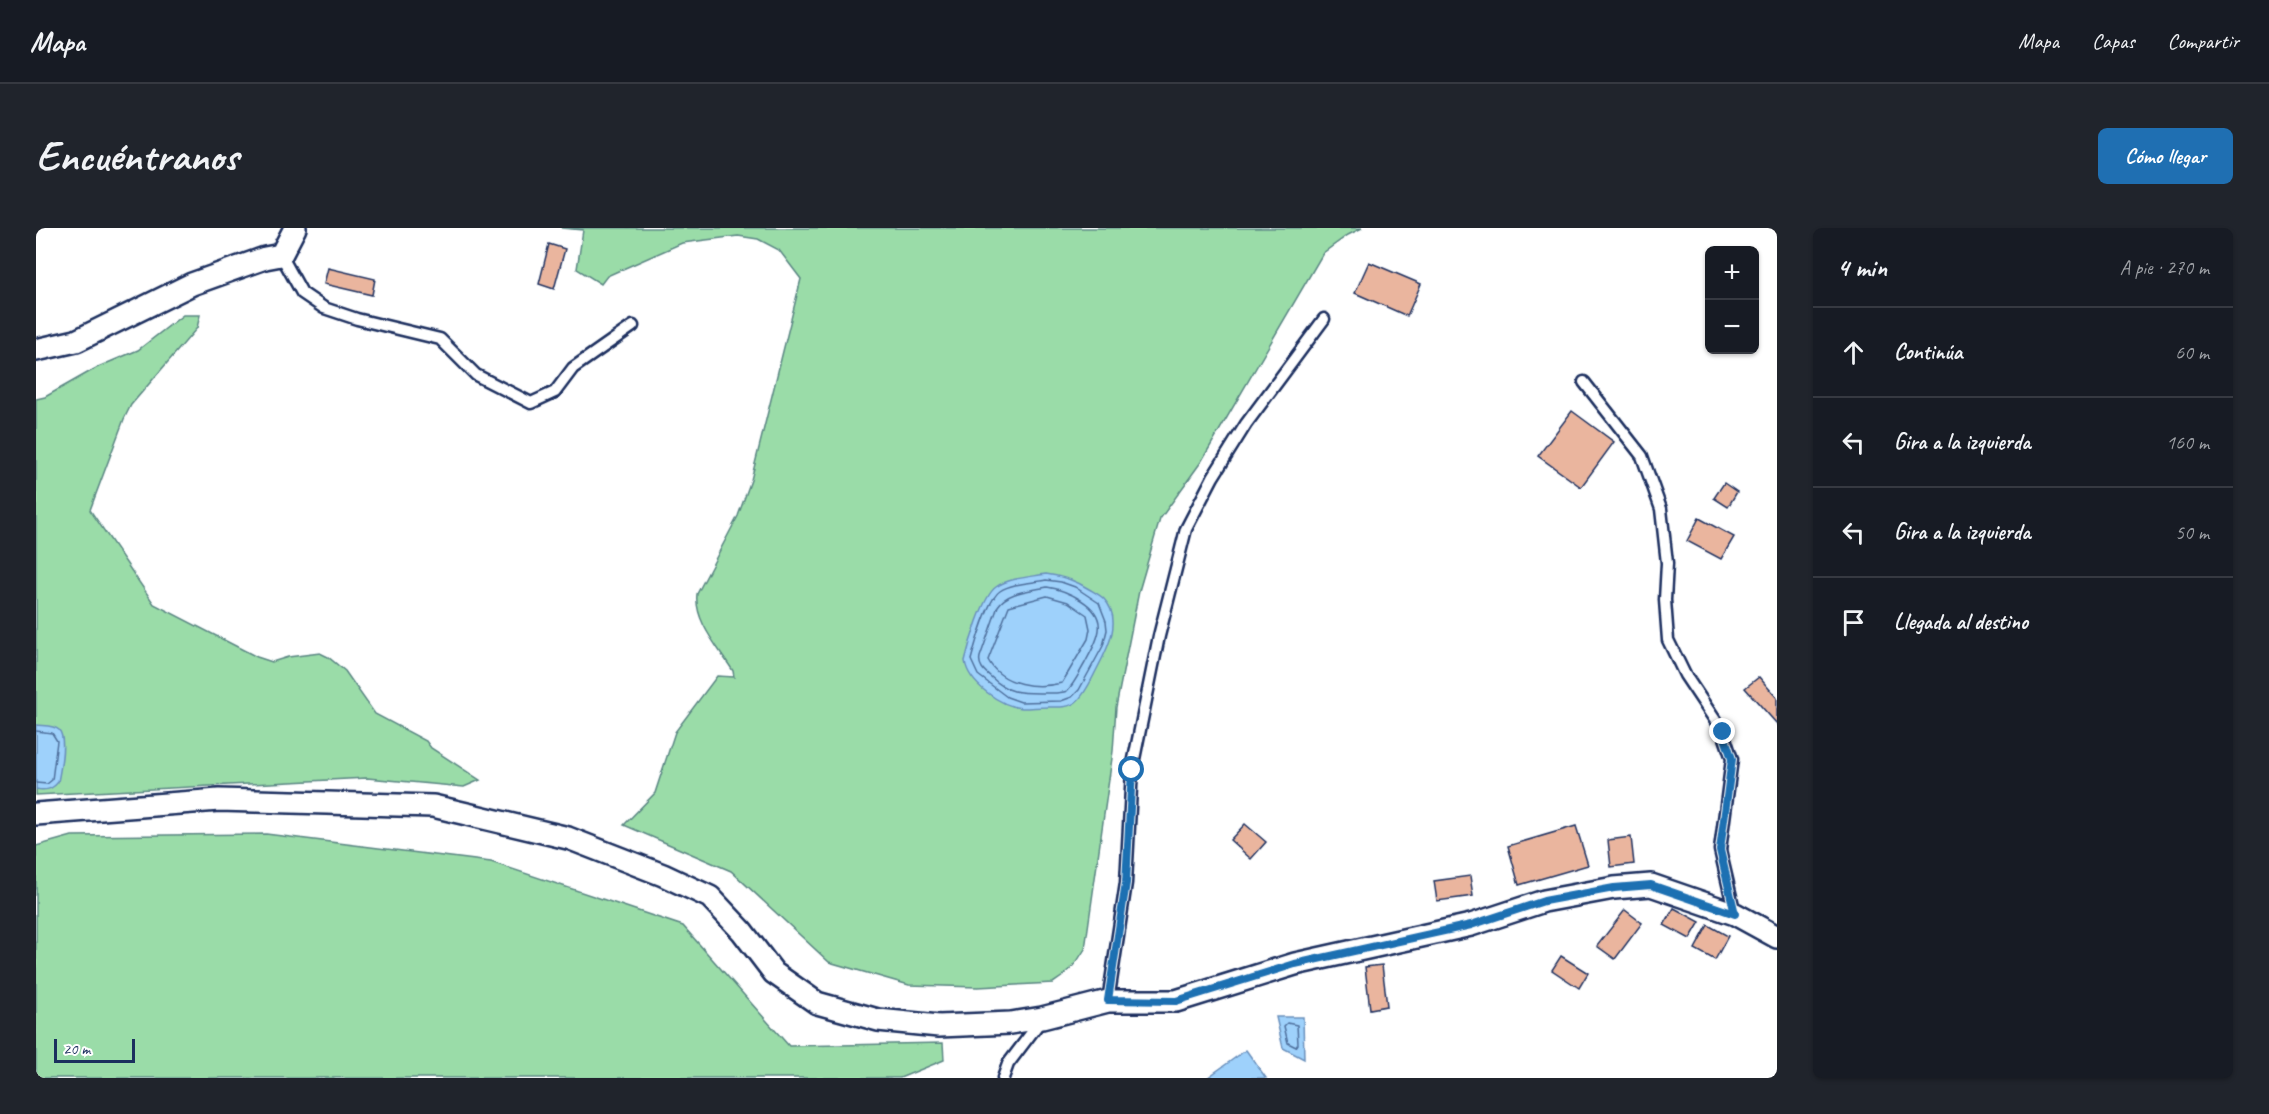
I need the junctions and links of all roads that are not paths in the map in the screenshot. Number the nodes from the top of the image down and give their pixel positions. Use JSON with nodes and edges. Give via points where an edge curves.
{"nodes":[{"id":1,"x":295,"y":228,"type":"edge"},
{"id":2,"x":281,"y":255,"type":"junction"},
{"id":3,"x":1324,"y":319,"type":"dead end"},
{"id":4,"x":633,"y":326,"type":"dead end"},
{"id":5,"x":36,"y":350,"type":"edge"},
{"id":6,"x":1584,"y":382,"type":"dead end"},
{"id":7,"x":36,"y":814,"type":"edge"},
{"id":8,"x":1735,"y":914,"type":"junction"},
{"id":9,"x":1777,"y":937,"type":"edge"},
{"id":10,"x":1108,"y":1000,"type":"junction"},
{"id":11,"x":1042,"y":1018,"type":"junction"},
{"id":12,"x":1002,"y":1078,"type":"edge"}],
"edges":[{"from":1,"to":2,"type":"street"},
{"from":2,"to":4,"type":"lane","via":[[302,293],[324,308],[440,339],[476,375],[531,403],[555,392],[573,368]]},
{"from":2,"to":5,"type":"street","via":[[192,284],[76,341]]},
{"from":3,"to":10,"type":"lane","via":[[1246,424],[1186,529],[1132,770],[1126,883]]},
{"from":6,"to":8,"type":"lane","via":[[1642,456],[1661,509],[1667,563],[1668,640],[1685,675],[1723,732],[1732,759],[1720,850]]},
{"from":7,"to":11,"type":"street","via":[[219,800],[434,806],[568,838],[710,897],[774,973],[817,1003],[878,1020],[939,1026]]},
{"from":8,"to":9,"type":"street"},
{"from":8,"to":10,"type":"street","via":[[1651,885],[1614,888],[1544,901],[1471,925],[1295,964],[1176,1001]]},
{"from":10,"to":11,"type":"street"},
{"from":11,"to":12,"type":"lane"}]}
